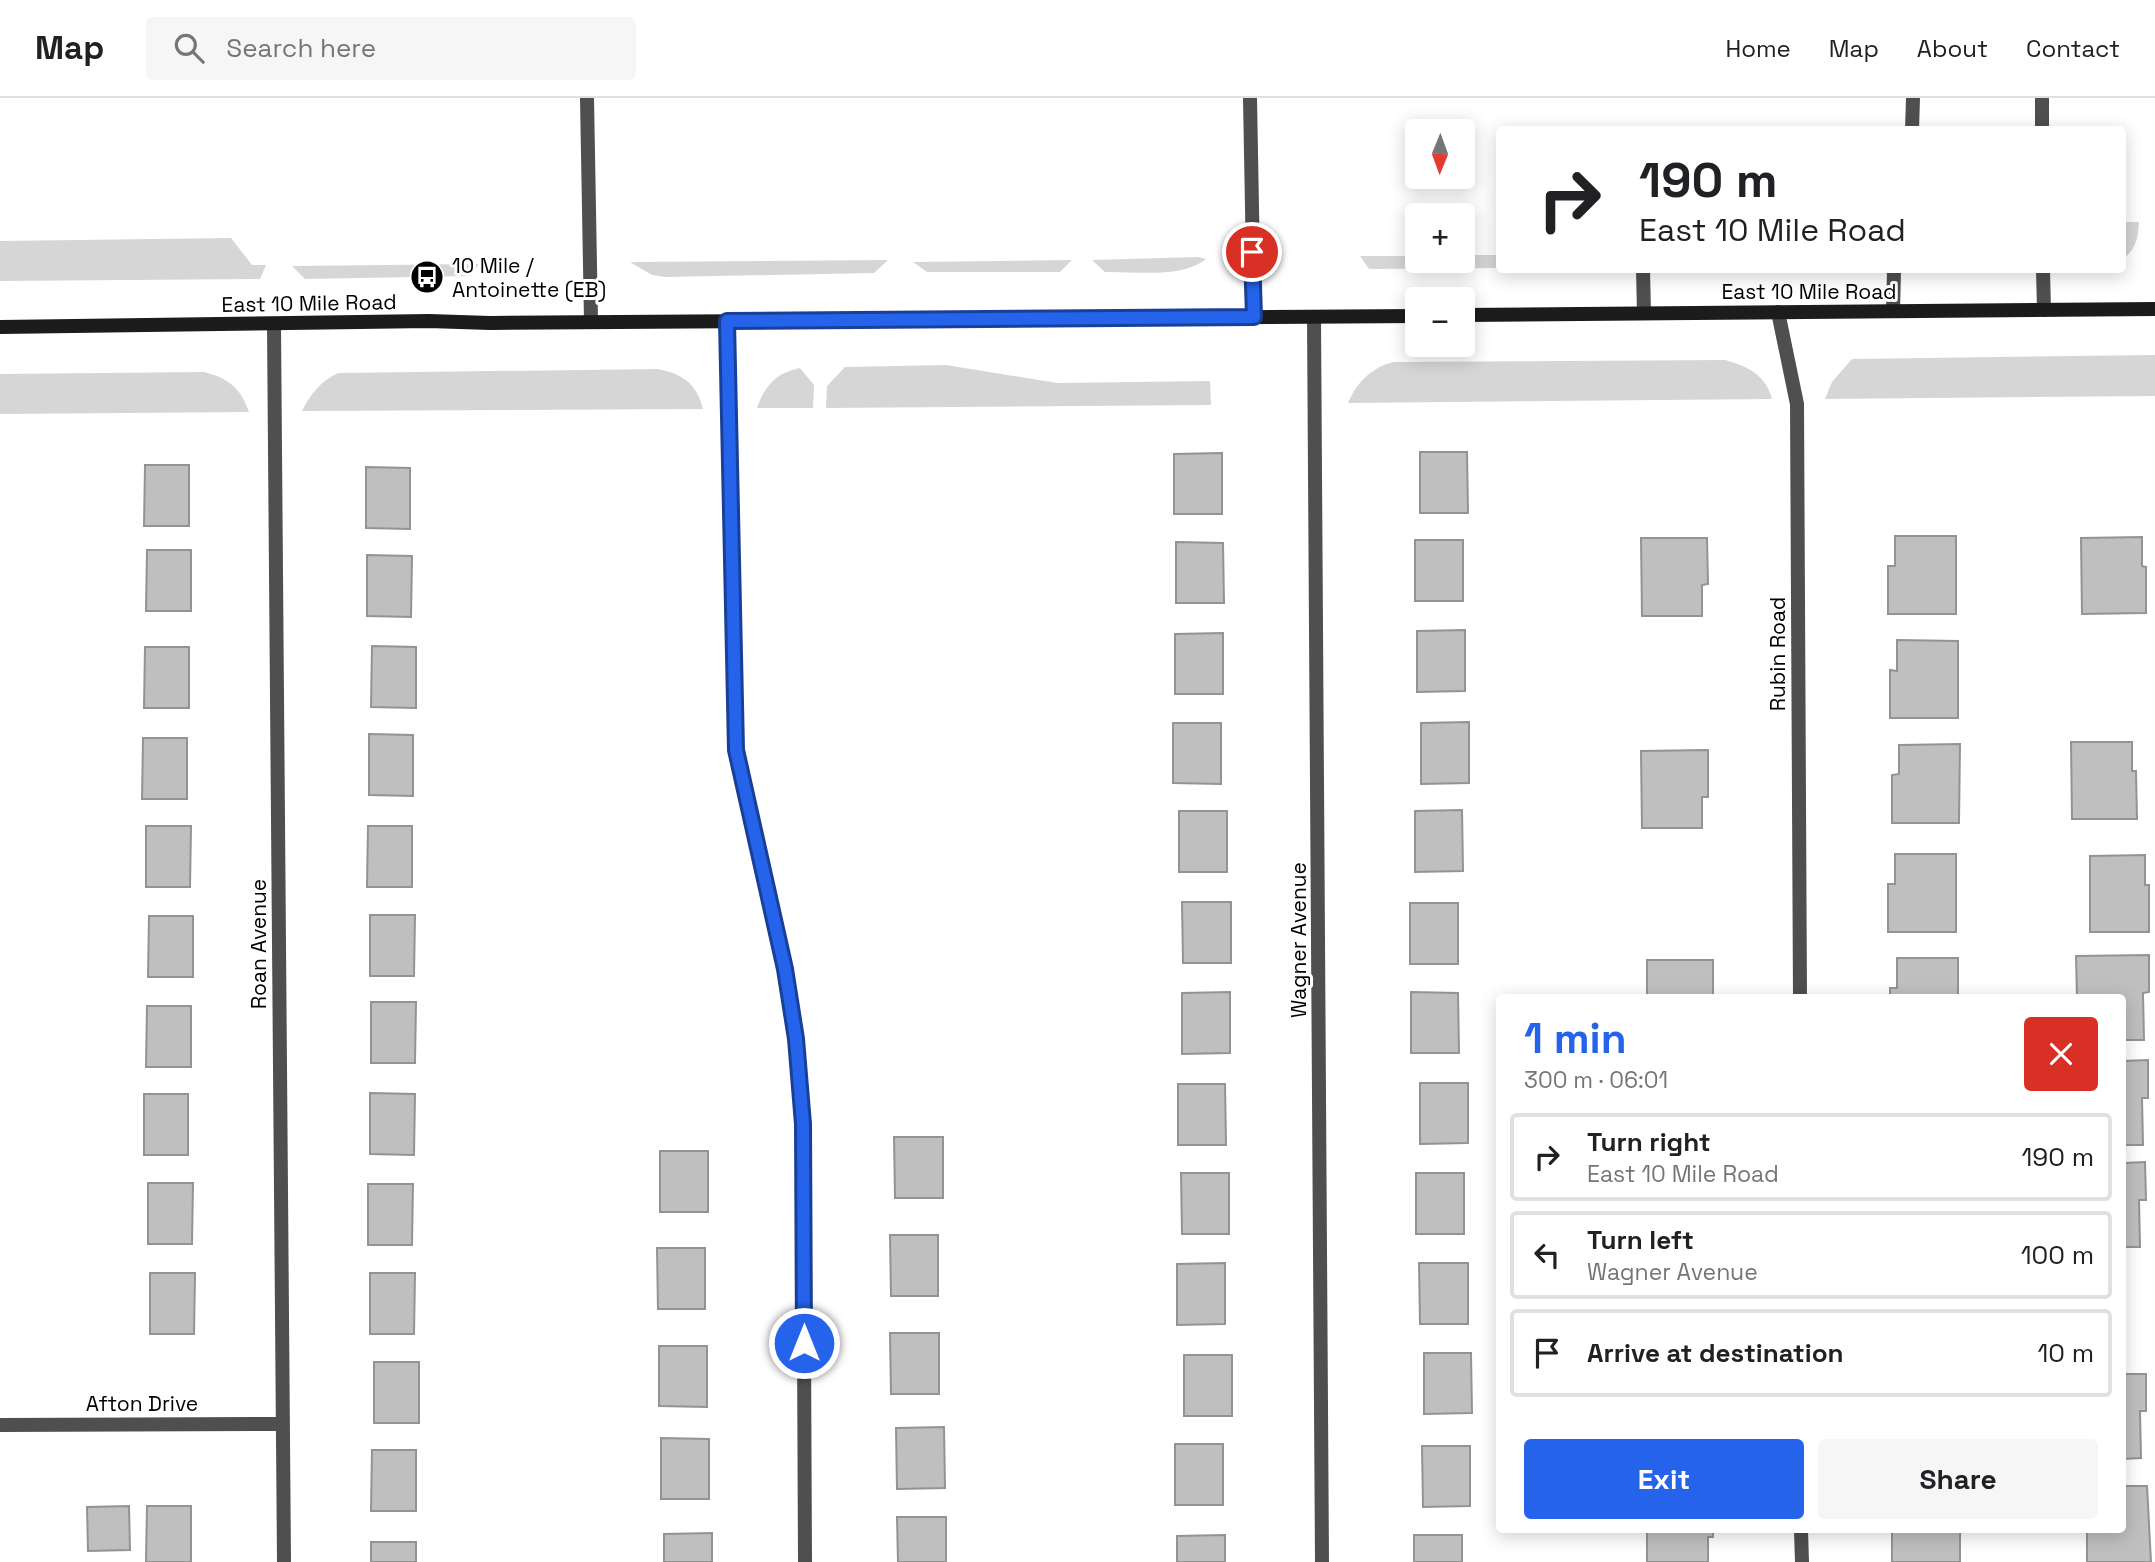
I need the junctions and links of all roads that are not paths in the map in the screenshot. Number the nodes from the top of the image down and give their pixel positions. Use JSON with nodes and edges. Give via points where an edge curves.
{"nodes":[{"id":1,"x":587,"y":98,"type":"edge"},
{"id":2,"x":1250,"y":98,"type":"edge"},
{"id":3,"x":1913,"y":98,"type":"edge"},
{"id":4,"x":2042,"y":98,"type":"edge"},
{"id":5,"x":1912,"y":126,"type":"edge"},
{"id":6,"x":2042,"y":126,"type":"edge"},
{"id":7,"x":1643,"y":273,"type":"edge"},
{"id":8,"x":1894,"y":273,"type":"edge"},
{"id":9,"x":2043,"y":273,"type":"edge"},
{"id":10,"x":2155,"y":309,"type":"edge"},
{"id":11,"x":2044,"y":310,"type":"junction"},
{"id":12,"x":1893,"y":311,"type":"junction"},
{"id":13,"x":1778,"y":312,"type":"junction"},
{"id":14,"x":1644,"y":313,"type":"junction"},
{"id":15,"x":1475,"y":315,"type":"edge"},
{"id":16,"x":1405,"y":316,"type":"edge"},
{"id":17,"x":1254,"y":317,"type":"junction"},
{"id":18,"x":1314,"y":317,"type":"junction"},
{"id":19,"x":591,"y":321,"type":"junction"},
{"id":20,"x":727,"y":321,"type":"junction"},
{"id":21,"x":274,"y":325,"type":"junction"},
{"id":22,"x":0,"y":327,"type":"edge"},
{"id":23,"x":1800,"y":994,"type":"edge"},
{"id":24,"x":284,"y":1424,"type":"junction"},
{"id":25,"x":0,"y":1425,"type":"edge"},
{"id":26,"x":1801,"y":1533,"type":"edge"},
{"id":27,"x":284,"y":1562,"type":"edge"},
{"id":28,"x":805,"y":1562,"type":"edge"},
{"id":29,"x":1322,"y":1562,"type":"edge"},
{"id":30,"x":1802,"y":1562,"type":"edge"}],
"edges":[{"from":1,"to":19,"type":"street"},
{"from":2,"to":17,"type":"street"},
{"from":3,"to":5,"type":"street"},
{"from":4,"to":6,"type":"street"},
{"from":7,"to":14,"type":"street"},
{"from":8,"to":12,"type":"street"},
{"from":9,"to":11,"type":"street"},
{"from":10,"to":11,"type":"main road","name":"East 10 Mile Road"},
{"from":11,"to":12,"type":"main road","name":"East 10 Mile Road"},
{"from":12,"to":13,"type":"main road","name":"East 10 Mile Road"},
{"from":13,"to":14,"type":"main road","name":"East 10 Mile Road"},
{"from":13,"to":23,"type":"street","name":"Rubin Road","via":[[1797,404]]},
{"from":14,"to":15,"type":"main road","name":"East 10 Mile Road"},
{"from":16,"to":18,"type":"main road","name":"East 10 Mile Road"},
{"from":17,"to":18,"type":"main road","name":"East 10 Mile Road"},
{"from":17,"to":20,"type":"main road","name":"East 10 Mile Road"},
{"from":18,"to":29,"type":"street","name":"Wagner Avenue"},
{"from":19,"to":20,"type":"main road","name":"East 10 Mile Road"},
{"from":19,"to":21,"type":"main road","name":"East 10 Mile Road"},
{"from":20,"to":28,"type":"street","via":[[736,750],[785,969],[803,1124]]},
{"from":21,"to":22,"type":"main road","name":"East 10 Mile Road"},
{"from":21,"to":24,"type":"street","name":"Roan Avenue"},
{"from":24,"to":25,"type":"street","name":"Afton Drive"},
{"from":24,"to":27,"type":"street","name":"Roan Avenue"},
{"from":26,"to":30,"type":"street"}]}
